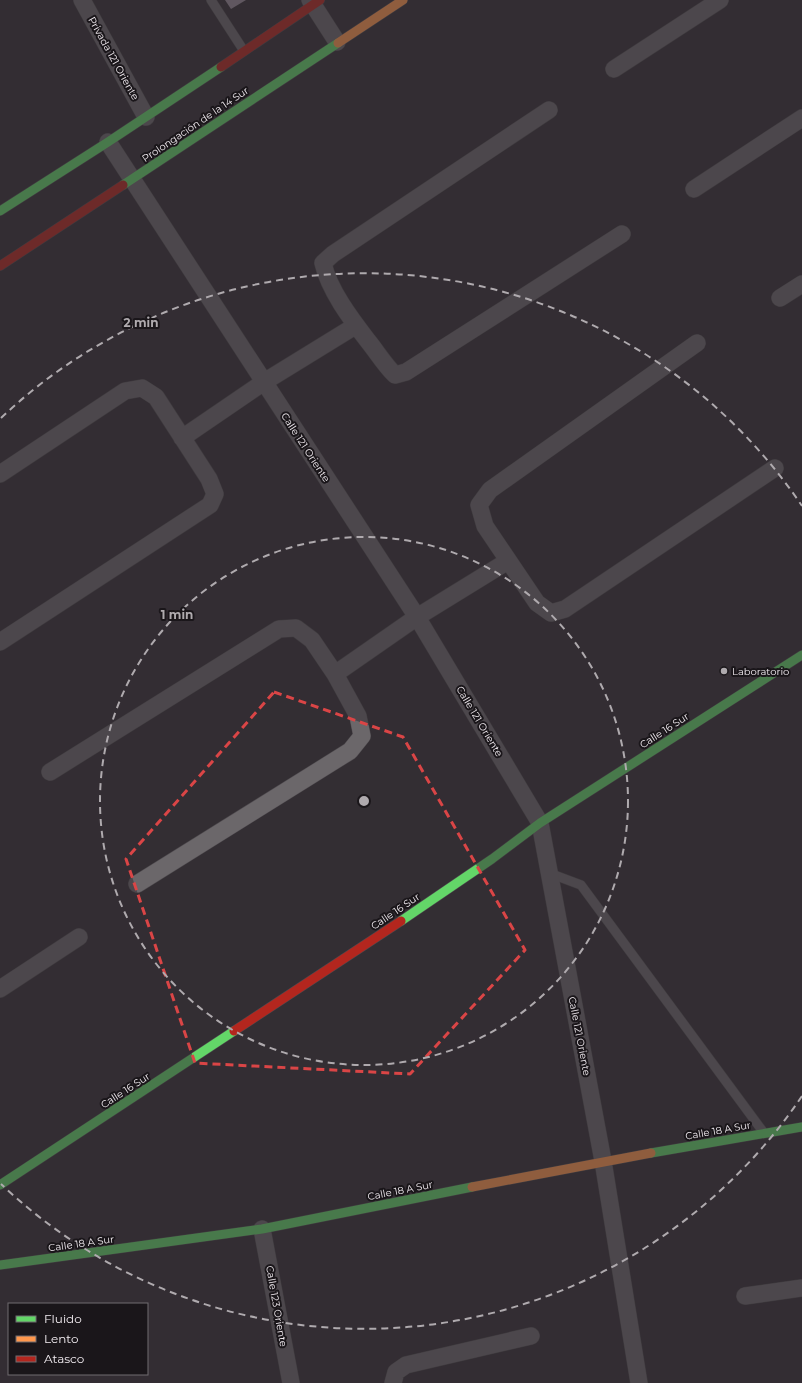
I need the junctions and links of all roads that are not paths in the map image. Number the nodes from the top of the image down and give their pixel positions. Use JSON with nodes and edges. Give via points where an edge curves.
{"nodes":[{"id":1,"x":82,"y":0,"type":"edge"},
{"id":2,"x":211,"y":0,"type":"edge"},
{"id":3,"x":403,"y":0,"type":"edge"},
{"id":4,"x":720,"y":0,"type":"edge"},
{"id":5,"x":314,"y":2,"type":"edge"},
{"id":6,"x":337,"y":42,"type":"junction"},
{"id":7,"x":244,"y":51,"type":"junction"},
{"id":8,"x":614,"y":69,"type":"dead end"},
{"id":9,"x":549,"y":110,"type":"dead end"},
{"id":10,"x":146,"y":117,"type":"junction"},
{"id":11,"x":802,"y":118,"type":"edge"},
{"id":12,"x":108,"y":142,"type":"junction"},
{"id":13,"x":132,"y":179,"type":"junction"},
{"id":14,"x":694,"y":189,"type":"dead end"},
{"id":15,"x":0,"y":211,"type":"edge"},
{"id":16,"x":622,"y":234,"type":"dead end"},
{"id":17,"x":0,"y":266,"type":"edge"},
{"id":18,"x":802,"y":284,"type":"edge"},
{"id":19,"x":780,"y":298,"type":"dead end"},
{"id":20,"x":355,"y":326,"type":"junction"},
{"id":21,"x":697,"y":343,"type":"dead end"},
{"id":22,"x":264,"y":382,"type":"junction"},
{"id":23,"x":182,"y":438,"type":"junction"},
{"id":24,"x":775,"y":468,"type":"dead end"},
{"id":25,"x":0,"y":474,"type":"edge"},
{"id":26,"x":508,"y":561,"type":"junction"},
{"id":27,"x":418,"y":617,"type":"junction"},
{"id":28,"x":0,"y":642,"type":"edge"},
{"id":29,"x":802,"y":655,"type":"edge"},
{"id":30,"x":335,"y":674,"type":"junction"},
{"id":31,"x":50,"y":772,"type":"dead end"},
{"id":32,"x":540,"y":822,"type":"junction"},
{"id":33,"x":549,"y":873,"type":"junction"},
{"id":34,"x":138,"y":884,"type":"dead end"},
{"id":35,"x":79,"y":937,"type":"dead end"},
{"id":36,"x":0,"y":989,"type":"edge"},
{"id":37,"x":802,"y":1127,"type":"edge"},
{"id":38,"x":765,"y":1134,"type":"junction"},
{"id":39,"x":603,"y":1161,"type":"junction"},
{"id":40,"x":0,"y":1185,"type":"edge"},
{"id":41,"x":262,"y":1229,"type":"junction"},
{"id":42,"x":0,"y":1265,"type":"edge"},
{"id":43,"x":802,"y":1288,"type":"edge"},
{"id":44,"x":745,"y":1296,"type":"dead end"},
{"id":45,"x":531,"y":1336,"type":"dead end"},
{"id":46,"x":291,"y":1383,"type":"edge"},
{"id":47,"x":393,"y":1383,"type":"edge"},
{"id":48,"x":639,"y":1383,"type":"edge"}],
"edges":[{"from":1,"to":10,"type":"street","name":"Privada 121 Oriente"},
{"from":2,"to":7,"type":"lane"},
{"from":3,"to":6,"type":"street","name":"Prolongación de la 14 Sur"},
{"from":4,"to":8,"type":"street"},
{"from":5,"to":6,"type":"street"},
{"from":5,"to":7,"type":"street"},
{"from":6,"to":13,"type":"street","name":"Prolongación de la 14 Sur"},
{"from":7,"to":10,"type":"street"},
{"from":9,"to":20,"type":"street","via":[[333,254],[324,263],[326,275]]},
{"from":10,"to":12,"type":"street"},
{"from":11,"to":14,"type":"street"},
{"from":12,"to":13,"type":"street","name":"Calle 121 Oriente"},
{"from":12,"to":15,"type":"street"},
{"from":13,"to":17,"type":"street","name":"Prolongación de la 14 Sur"},
{"from":13,"to":22,"type":"street","name":"Calle 121 Oriente"},
{"from":16,"to":20,"type":"street","via":[[406,372],[395,375]]},
{"from":18,"to":19,"type":"street"},
{"from":20,"to":22,"type":"street"},
{"from":21,"to":26,"type":"street","via":[[490,490],[479,505],[485,526]]},
{"from":22,"to":23,"type":"street"},
{"from":22,"to":27,"type":"street","name":"Calle 121 Oriente"},
{"from":23,"to":25,"type":"street","via":[[156,397],[142,388],[125,391]]},
{"from":23,"to":28,"type":"street","via":[[209,479],[215,494],[210,505]]},
{"from":24,"to":26,"type":"street","via":[[565,609],[551,612],[537,603]]},
{"from":26,"to":27,"type":"street"},
{"from":27,"to":30,"type":"street"},
{"from":27,"to":32,"type":"street","name":"Calle 121 Oriente"},
{"from":29,"to":32,"type":"street","name":"Calle 16 Sur"},
{"from":30,"to":31,"type":"street","via":[[312,640],[296,628],[279,629]]},
{"from":30,"to":34,"type":"street","via":[[360,722],[362,736],[350,751]]},
{"from":32,"to":33,"type":"street","name":"Calle 121 Oriente"},
{"from":32,"to":40,"type":"street","name":"Calle 16 Sur","via":[[492,859],[401,921]]},
{"from":33,"to":38,"type":"lane","via":[[581,885]]},
{"from":33,"to":39,"type":"street","name":"Calle 121 Oriente"},
{"from":35,"to":36,"type":"street"},
{"from":37,"to":38,"type":"street","name":"Calle 18 A Sur"},
{"from":38,"to":39,"type":"street","name":"Calle 18 A Sur"},
{"from":39,"to":41,"type":"street","name":"Calle 18 A Sur"},
{"from":39,"to":48,"type":"street","name":"Calle 121 Oriente"},
{"from":41,"to":42,"type":"street","name":"Calle 18 A Sur"},
{"from":41,"to":46,"type":"street","name":"Calle 123 Oriente"},
{"from":43,"to":44,"type":"street"},
{"from":45,"to":47,"type":"street","via":[[406,1365],[396,1372]]}]}
